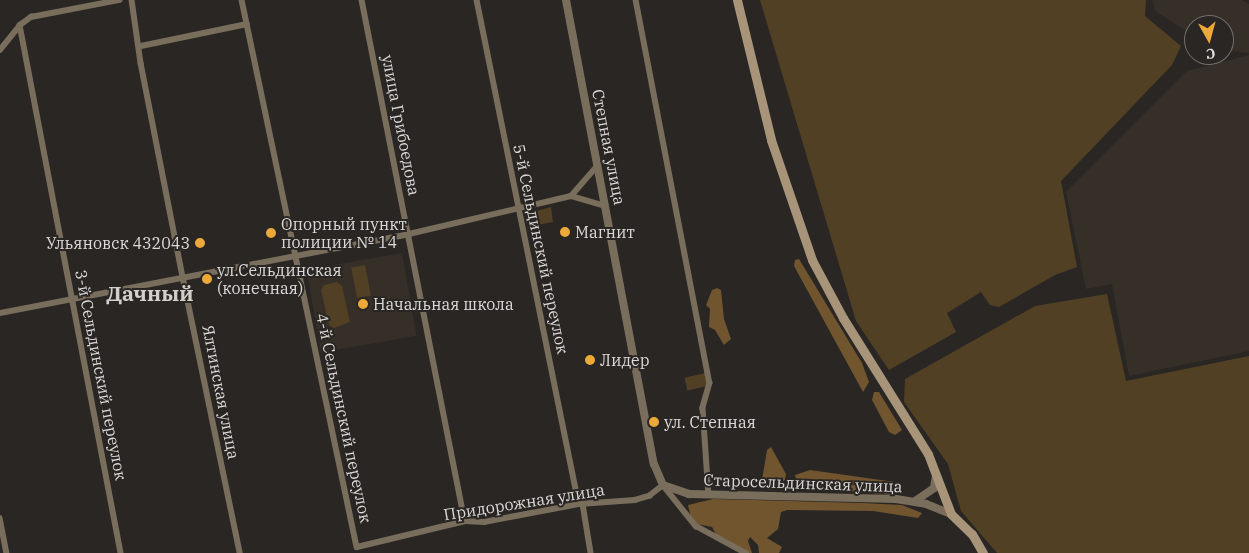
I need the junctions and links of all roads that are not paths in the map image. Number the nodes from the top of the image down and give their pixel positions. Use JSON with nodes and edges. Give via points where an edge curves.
{"nodes":[{"id":1,"x":119,"y":0,"type":"edge"},
{"id":2,"x":132,"y":0,"type":"edge"},
{"id":3,"x":242,"y":0,"type":"edge"},
{"id":4,"x":362,"y":0,"type":"edge"},
{"id":5,"x":477,"y":0,"type":"edge"},
{"id":6,"x":566,"y":0,"type":"edge"},
{"id":7,"x":636,"y":0,"type":"edge"},
{"id":8,"x":737,"y":0,"type":"edge"},
{"id":9,"x":247,"y":24,"type":"junction"},
{"id":10,"x":20,"y":25,"type":"junction"},
{"id":11,"x":141,"y":46,"type":"junction"},
{"id":12,"x":0,"y":50,"type":"edge"},
{"id":13,"x":598,"y":165,"type":"junction"},
{"id":14,"x":572,"y":196,"type":"junction"},
{"id":15,"x":606,"y":206,"type":"junction"},
{"id":16,"x":518,"y":209,"type":"junction"},
{"id":17,"x":409,"y":234,"type":"junction"},
{"id":18,"x":295,"y":255,"type":"junction"},
{"id":19,"x":183,"y":277,"type":"junction"},
{"id":20,"x":73,"y":298,"type":"junction"},
{"id":21,"x":0,"y":313,"type":"edge"},
{"id":22,"x":936,"y":470,"type":"junction"},
{"id":23,"x":663,"y":485,"type":"junction"},
{"id":24,"x":709,"y":495,"type":"junction"},
{"id":25,"x":911,"y":501,"type":"junction"},
{"id":26,"x":581,"y":504,"type":"junction"},
{"id":27,"x":951,"y":514,"type":"junction"},
{"id":28,"x":0,"y":518,"type":"edge"},
{"id":29,"x":465,"y":521,"type":"junction"},
{"id":30,"x":357,"y":547,"type":"joint"},
{"id":31,"x":7,"y":553,"type":"edge"},
{"id":32,"x":121,"y":553,"type":"edge"},
{"id":33,"x":240,"y":553,"type":"edge"},
{"id":34,"x":591,"y":553,"type":"edge"},
{"id":35,"x":746,"y":553,"type":"edge"},
{"id":36,"x":983,"y":553,"type":"edge"}],
"edges":[{"from":1,"to":10,"type":"street","via":[[32,17]]},
{"from":2,"to":11,"type":"street","name":"Ялтинская улица"},
{"from":3,"to":9,"type":"street","name":"4-й Сельдинский переулок"},
{"from":4,"to":17,"type":"street","name":"улица Грибоедова"},
{"from":5,"to":16,"type":"street","name":"5-й Сельдинский переулок"},
{"from":6,"to":13,"type":"street","name":"Степная улица"},
{"from":7,"to":24,"type":"street","via":[[710,383],[703,408]]},
{"from":8,"to":22,"type":"main road","via":[[771,140],[803,239],[834,301]]},
{"from":9,"to":11,"type":"street"},
{"from":9,"to":18,"type":"street","name":"4-й Сельдинский переулок"},
{"from":10,"to":12,"type":"street"},
{"from":10,"to":20,"type":"street","name":"3-й Сельдинский переулок"},
{"from":11,"to":19,"type":"street","name":"Ялтинская улица","via":[[141,62]]},
{"from":13,"to":14,"type":"street"},
{"from":13,"to":15,"type":"street","name":"Степная улица"},
{"from":14,"to":15,"type":"street"},
{"from":14,"to":16,"type":"street"},
{"from":15,"to":23,"type":"street","name":"Степная улица","via":[[654,464]]},
{"from":16,"to":17,"type":"street"},
{"from":16,"to":26,"type":"street","name":"5-й Сельдинский переулок"},
{"from":17,"to":18,"type":"street"},
{"from":17,"to":29,"type":"street","name":"улица Грибоедова"},
{"from":18,"to":19,"type":"street"},
{"from":18,"to":30,"type":"street","name":"4-й Сельдинский переулок"},
{"from":19,"to":20,"type":"street"},
{"from":19,"to":33,"type":"street","name":"Ялтинская улица"},
{"from":20,"to":21,"type":"street"},
{"from":20,"to":32,"type":"street","name":"3-й Сельдинский переулок"},
{"from":22,"to":25,"type":"street","via":[[934,488],[921,500]]},
{"from":22,"to":27,"type":"main road"},
{"from":23,"to":24,"type":"street","name":"Старосельдинская улица","via":[[675,492]]},
{"from":23,"to":26,"type":"street","name":"Придорожная улица","via":[[649,496],[634,500]]},
{"from":23,"to":35,"type":"street","name":"Степная улица","via":[[696,526]]},
{"from":24,"to":25,"type":"street","name":"Старосельдинская улица","via":[[856,496]]},
{"from":25,"to":27,"type":"street","name":"Старосельдинская улица"},
{"from":26,"to":29,"type":"street","name":"Придорожная улица","via":[[484,522]]},
{"from":26,"to":34,"type":"street","name":"5-й Сельдинский переулок"},
{"from":27,"to":36,"type":"main road","name":"Старосельдинская улица","via":[[967,528]]},
{"from":28,"to":31,"type":"street"},
{"from":29,"to":30,"type":"street","name":"Придорожная улица"}]}
